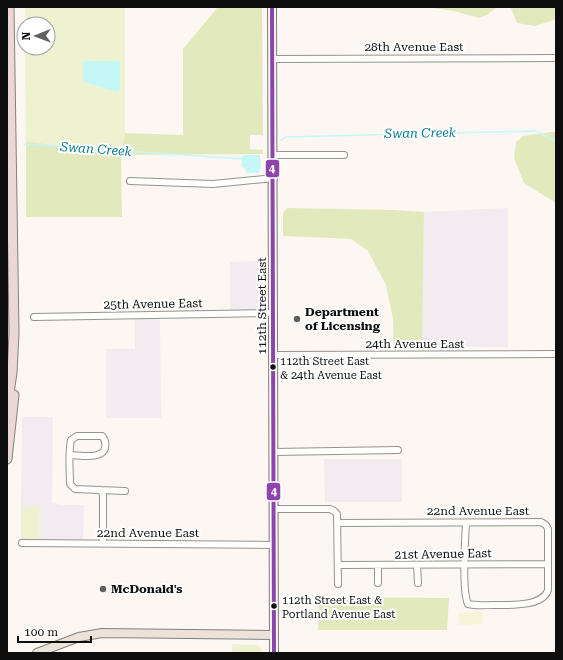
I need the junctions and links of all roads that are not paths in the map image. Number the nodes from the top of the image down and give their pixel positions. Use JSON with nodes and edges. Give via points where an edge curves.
{"nodes":[{"id":1,"x":9,"y":7,"type":"edge"},
{"id":2,"x":272,"y":7,"type":"edge"},
{"id":3,"x":556,"y":58,"type":"edge"},
{"id":4,"x":273,"y":59,"type":"junction"},
{"id":5,"x":274,"y":155,"type":"junction"},
{"id":6,"x":344,"y":155,"type":"dead end"},
{"id":7,"x":274,"y":178,"type":"junction"},
{"id":8,"x":130,"y":181,"type":"dead end"},
{"id":9,"x":273,"y":313,"type":"junction"},
{"id":10,"x":34,"y":316,"type":"dead end"},
{"id":11,"x":14,"y":334,"type":"junction"},
{"id":12,"x":274,"y":354,"type":"junction"},
{"id":13,"x":556,"y":354,"type":"edge"},
{"id":14,"x":7,"y":406,"type":"edge"},
{"id":15,"x":398,"y":450,"type":"dead end"},
{"id":16,"x":274,"y":452,"type":"junction"},
{"id":17,"x":70,"y":455,"type":"junction"},
{"id":18,"x":7,"y":459,"type":"edge"},
{"id":19,"x":100,"y":490,"type":"junction"},
{"id":20,"x":125,"y":491,"type":"dead end"},
{"id":21,"x":274,"y":510,"type":"junction"},
{"id":22,"x":337,"y":523,"type":"junction"},
{"id":23,"x":466,"y":523,"type":"junction"},
{"id":24,"x":22,"y":543,"type":"dead end"},
{"id":25,"x":103,"y":544,"type":"junction"},
{"id":26,"x":274,"y":545,"type":"junction"},
{"id":27,"x":465,"y":564,"type":"junction"},
{"id":28,"x":548,"y":564,"type":"junction"},
{"id":29,"x":339,"y":565,"type":"junction"},
{"id":30,"x":378,"y":565,"type":"junction"},
{"id":31,"x":418,"y":565,"type":"junction"},
{"id":32,"x":378,"y":583,"type":"dead end"},
{"id":33,"x":418,"y":583,"type":"dead end"},
{"id":34,"x":338,"y":584,"type":"dead end"},
{"id":35,"x":274,"y":635,"type":"junction"},
{"id":36,"x":38,"y":653,"type":"edge"},
{"id":37,"x":274,"y":653,"type":"edge"}],
"edges":[{"from":1,"to":11,"type":"highway"},
{"from":2,"to":4,"type":"main road","name":"112th Street East"},
{"from":3,"to":4,"type":"street","name":"28th Avenue East"},
{"from":4,"to":5,"type":"main road","name":"112th Street East"},
{"from":5,"to":6,"type":"street"},
{"from":5,"to":7,"type":"main road","name":"112th Street East"},
{"from":7,"to":8,"type":"street","via":[[212,184]]},
{"from":7,"to":9,"type":"main road","name":"112th Street East"},
{"from":9,"to":10,"type":"street","name":"25th Avenue East"},
{"from":9,"to":12,"type":"main road","name":"112th Street East"},
{"from":11,"to":14,"type":"highway"},
{"from":11,"to":18,"type":"highway","via":[[16,380]]},
{"from":12,"to":13,"type":"street","name":"24th Avenue East"},
{"from":12,"to":16,"type":"main road","name":"112th Street East"},
{"from":15,"to":16,"type":"street"},
{"from":16,"to":21,"type":"main road","name":"112th Street East"},
{"from":17,"to":17,"type":"street","via":[[70,442],[74,437],[100,435],[104,438],[103,452],[98,455]]},
{"from":17,"to":19,"type":"street","via":[[70,484],[73,488]]},
{"from":19,"to":20,"type":"street"},
{"from":19,"to":25,"type":"street","via":[[103,494]]},
{"from":21,"to":22,"type":"street","via":[[330,510],[338,515]]},
{"from":21,"to":26,"type":"main road","name":"112th Street East"},
{"from":22,"to":23,"type":"street","name":"22nd Avenue East"},
{"from":22,"to":29,"type":"street"},
{"from":23,"to":27,"type":"street"},
{"from":23,"to":28,"type":"street","name":"22nd Avenue East","via":[[541,522],[548,529]]},
{"from":24,"to":25,"type":"street","name":"22nd Avenue East"},
{"from":25,"to":26,"type":"street","name":"22nd Avenue East"},
{"from":26,"to":35,"type":"main road","name":"112th Street East"},
{"from":27,"to":28,"type":"street","name":"21st Avenue East"},
{"from":27,"to":28,"type":"street","via":[[468,604],[484,605],[524,605],[539,600],[548,593]]},
{"from":27,"to":31,"type":"street","name":"21st Avenue East"},
{"from":29,"to":30,"type":"street","name":"21st Avenue East"},
{"from":29,"to":34,"type":"street"},
{"from":30,"to":31,"type":"street","name":"21st Avenue East"},
{"from":30,"to":32,"type":"street"},
{"from":31,"to":33,"type":"street"},
{"from":35,"to":36,"type":"main road","via":[[102,633],[79,637]]},
{"from":35,"to":37,"type":"main road","name":"112th Street East"}]}
